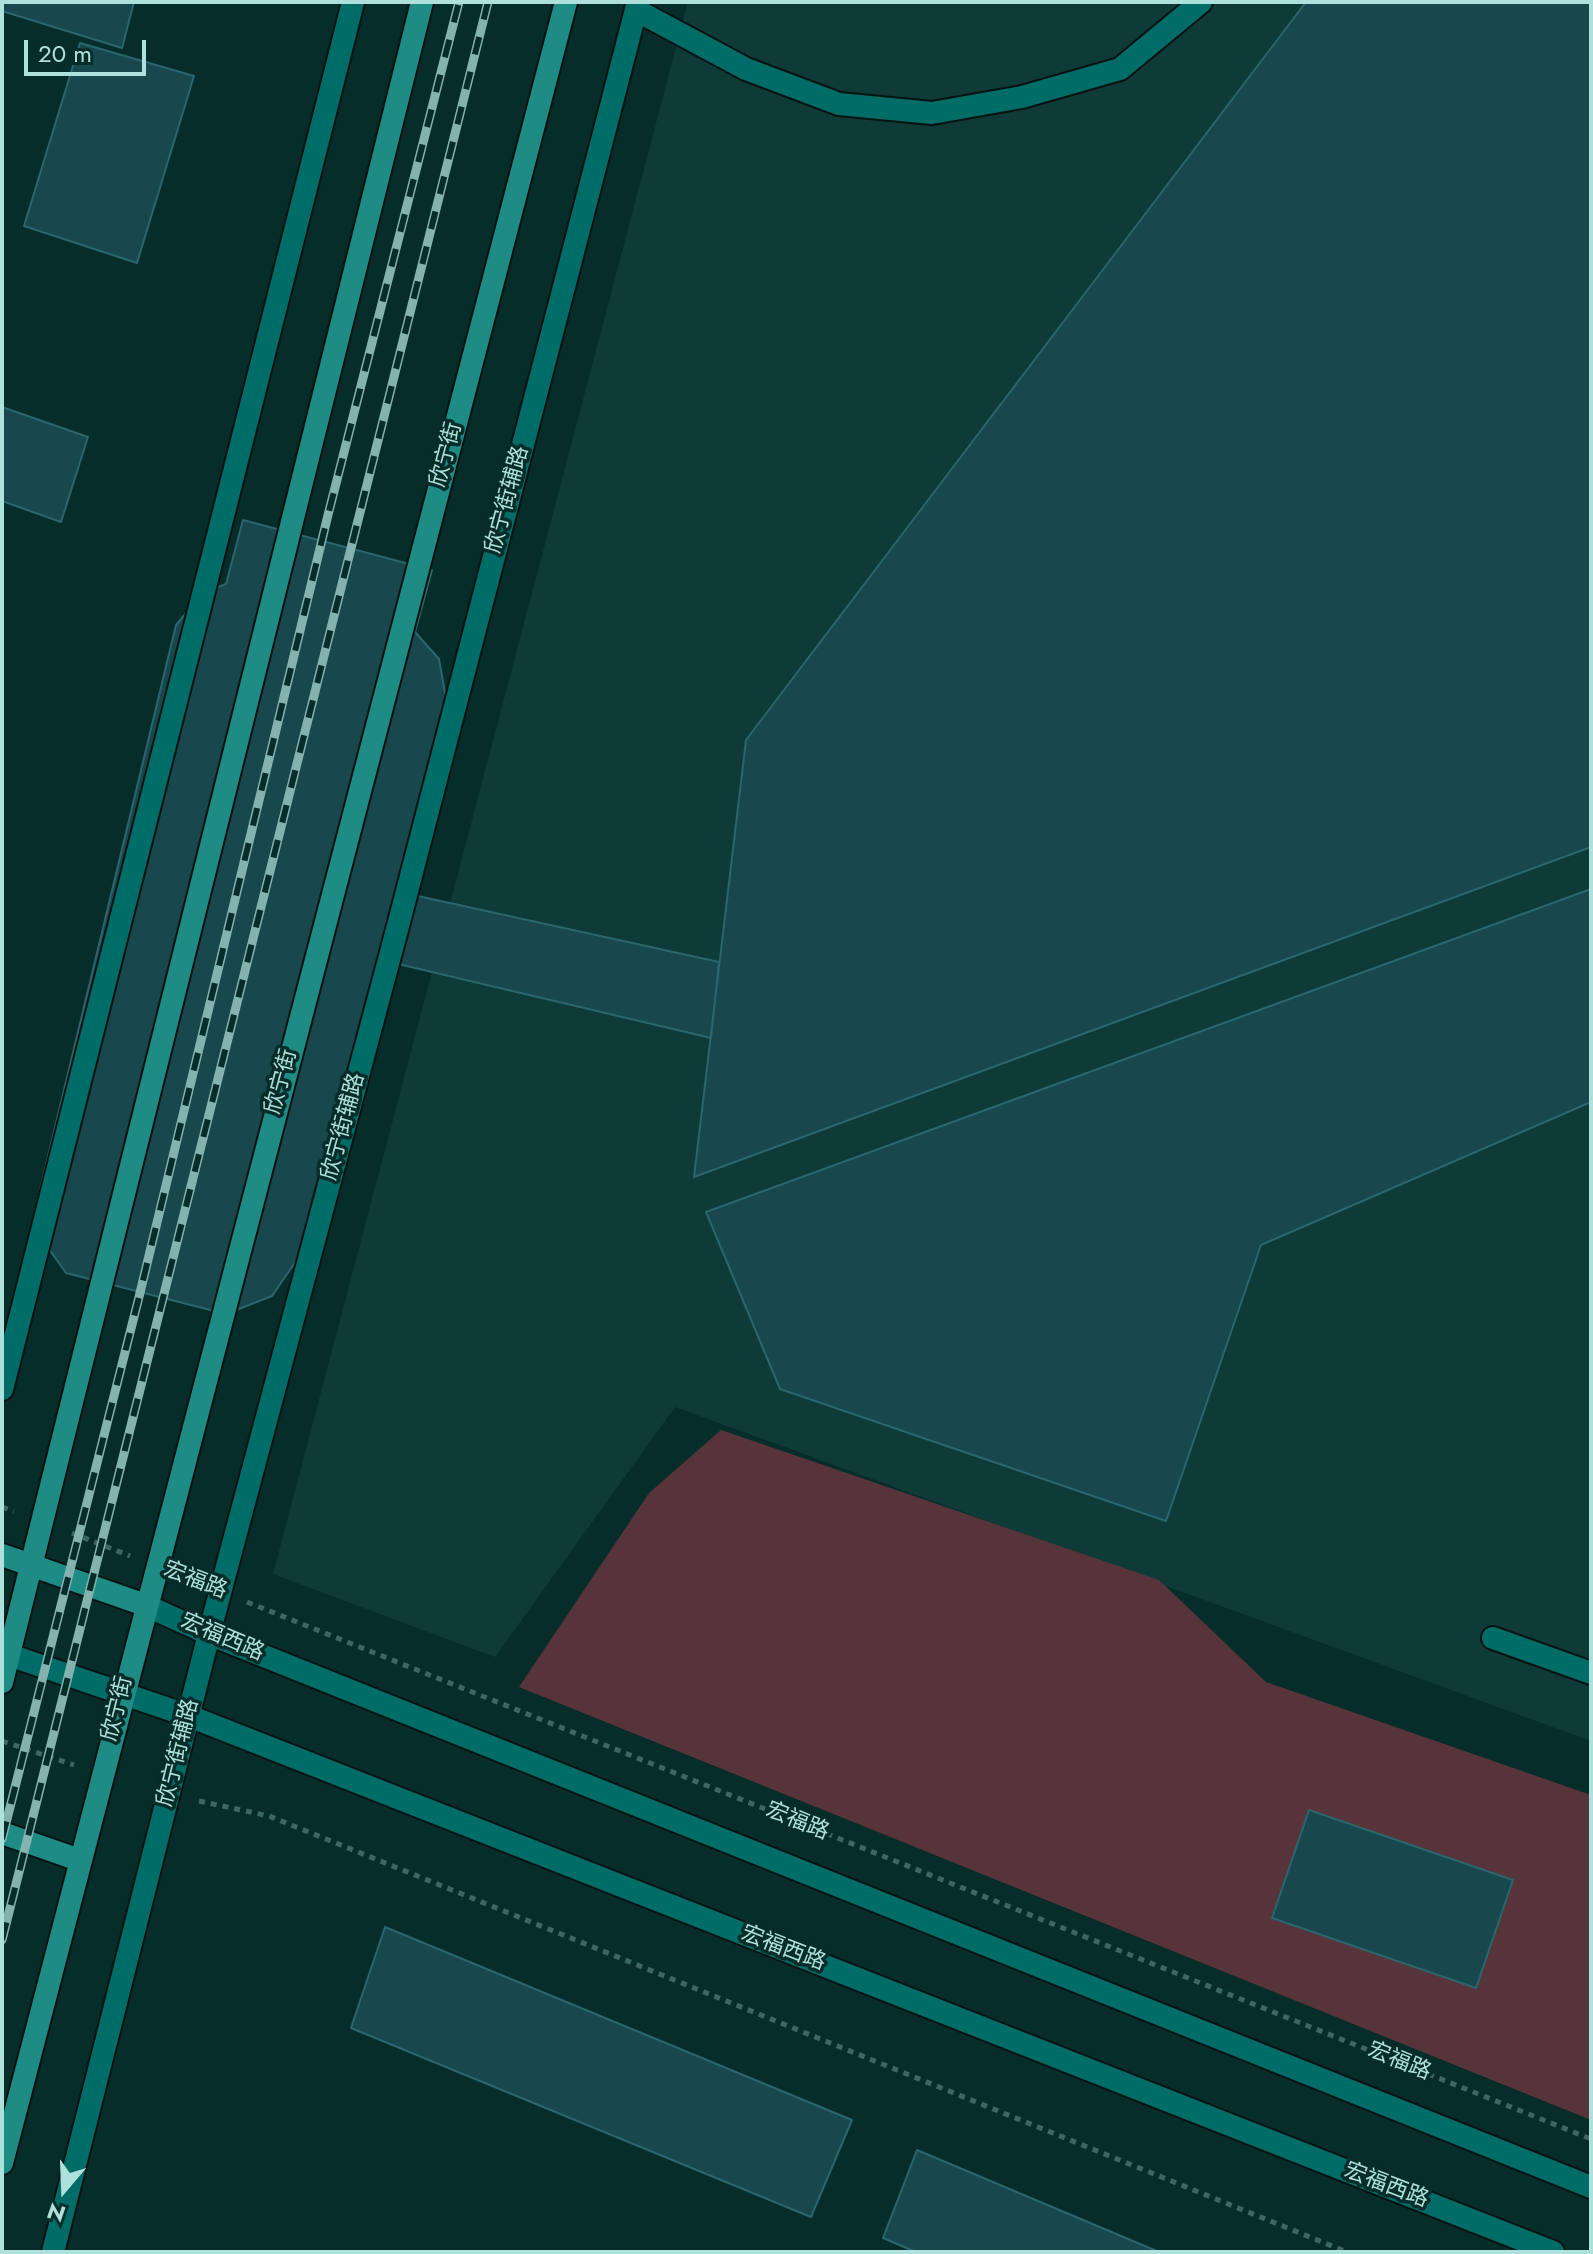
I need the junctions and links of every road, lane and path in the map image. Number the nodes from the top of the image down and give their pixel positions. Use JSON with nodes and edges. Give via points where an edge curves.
{"nodes":[{"id":1,"x":353,"y":2,"type":"edge"},
{"id":2,"x":422,"y":2,"type":"edge"},
{"id":3,"x":566,"y":2,"type":"edge"},
{"id":4,"x":1201,"y":2,"type":"edge"},
{"id":5,"x":630,"y":5,"type":"edge"},
{"id":6,"x":2,"y":1389,"type":"edge"},
{"id":7,"x":2,"y":1507,"type":"edge"},
{"id":8,"x":42,"y":1521,"type":"junction"},
{"id":9,"x":2,"y":1555,"type":"edge"},
{"id":10,"x":31,"y":1565,"type":"junction"},
{"id":11,"x":155,"y":1566,"type":"junction"},
{"id":12,"x":221,"y":1591,"type":"junction"},
{"id":13,"x":145,"y":1605,"type":"junction"},
{"id":14,"x":209,"y":1634,"type":"junction"},
{"id":15,"x":1493,"y":1638,"type":"dead end"},
{"id":16,"x":5,"y":1654,"type":"edge"},
{"id":17,"x":1591,"y":1673,"type":"edge"},
{"id":18,"x":2,"y":1682,"type":"edge"},
{"id":19,"x":122,"y":1693,"type":"junction"},
{"id":20,"x":189,"y":1716,"type":"junction"},
{"id":21,"x":169,"y":1795,"type":"junction"},
{"id":22,"x":2,"y":1833,"type":"edge"},
{"id":23,"x":79,"y":1860,"type":"junction"},
{"id":24,"x":1591,"y":2139,"type":"edge"},
{"id":25,"x":2,"y":2163,"type":"edge"},
{"id":26,"x":1591,"y":2187,"type":"edge"},
{"id":27,"x":53,"y":2252,"type":"edge"},
{"id":28,"x":1347,"y":2252,"type":"edge"},
{"id":29,"x":1553,"y":2252,"type":"edge"}],
"edges":[{"from":1,"to":6,"type":"street"},
{"from":2,"to":8,"type":"main road"},
{"from":3,"to":11,"type":"main road","name":"欣宁街"},
{"from":4,"to":5,"type":"street","via":[[1120,69],[1022,97],[932,113],[839,104],[746,69]]},
{"from":5,"to":12,"type":"street","name":"欣宁街辅路"},
{"from":7,"to":8,"type":"path","name":"宏福路"},
{"from":8,"to":10,"type":"main road"},
{"from":8,"to":11,"type":"path","name":"宏福路"},
{"from":9,"to":10,"type":"main road","name":"宏福路"},
{"from":10,"to":13,"type":"main road","name":"宏福路"},
{"from":10,"to":16,"type":"main road"},
{"from":11,"to":13,"type":"main road","name":"欣宁街"},
{"from":12,"to":14,"type":"street","name":"欣宁街辅路"},
{"from":12,"to":24,"type":"path","name":"宏福路"},
{"from":13,"to":14,"type":"street","name":"宏福西路"},
{"from":13,"to":19,"type":"main road","name":"欣宁街"},
{"from":14,"to":20,"type":"street","name":"欣宁街辅路"},
{"from":14,"to":26,"type":"street","name":"宏福西路"},
{"from":15,"to":17,"type":"street"},
{"from":16,"to":18,"type":"main road"},
{"from":16,"to":19,"type":"street","name":"宏福西路"},
{"from":19,"to":20,"type":"street","name":"宏福西路"},
{"from":19,"to":23,"type":"main road","name":"欣宁街"},
{"from":20,"to":21,"type":"street","name":"欣宁街辅路"},
{"from":20,"to":29,"type":"street","name":"宏福西路"},
{"from":21,"to":27,"type":"street","name":"欣宁街辅路"},
{"from":21,"to":28,"type":"path","via":[[269,1816]]},
{"from":22,"to":23,"type":"main road"},
{"from":23,"to":25,"type":"main road","name":"欣宁街"}]}
